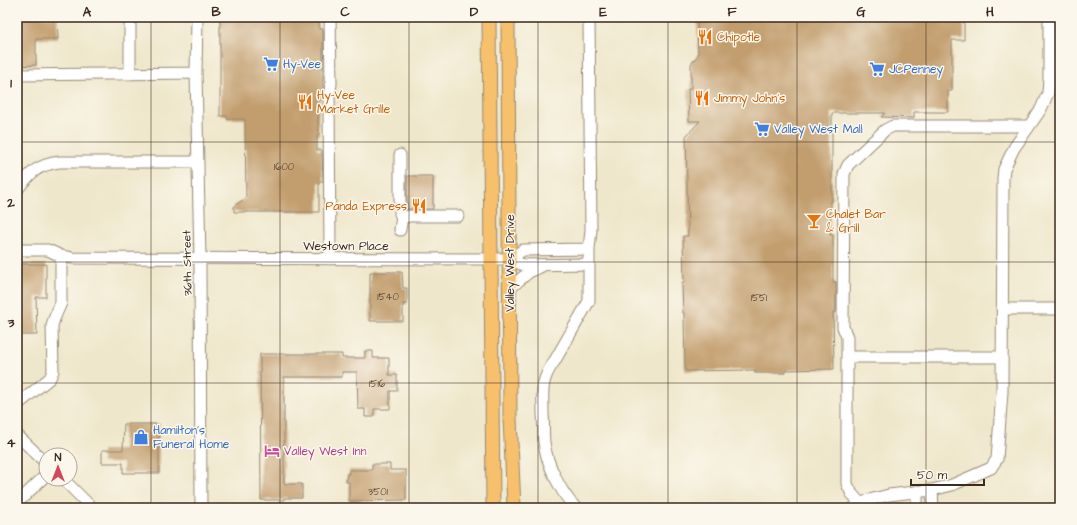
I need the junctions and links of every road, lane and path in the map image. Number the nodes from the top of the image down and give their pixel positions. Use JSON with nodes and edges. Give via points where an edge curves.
{"nodes":[{"id":1,"x":130,"y":17,"type":"edge"},
{"id":2,"x":197,"y":17,"type":"edge"},
{"id":3,"x":330,"y":17,"type":"edge"},
{"id":4,"x":489,"y":17,"type":"edge"},
{"id":5,"x":508,"y":17,"type":"edge"},
{"id":6,"x":589,"y":17,"type":"edge"},
{"id":7,"x":1049,"y":17,"type":"edge"},
{"id":8,"x":196,"y":73,"type":"junction"},
{"id":9,"x":130,"y":74,"type":"junction"},
{"id":10,"x":17,"y":75,"type":"edge"},
{"id":11,"x":1028,"y":126,"type":"junction"},
{"id":12,"x":400,"y":155,"type":"dead end"},
{"id":13,"x":198,"y":162,"type":"junction"},
{"id":14,"x":17,"y":190,"type":"edge"},
{"id":15,"x":402,"y":216,"type":"junction"},
{"id":16,"x":458,"y":216,"type":"dead end"},
{"id":17,"x":400,"y":230,"type":"dead end"},
{"id":18,"x":589,"y":249,"type":"junction"},
{"id":19,"x":17,"y":250,"type":"edge"},
{"id":20,"x":61,"y":256,"type":"junction"},
{"id":21,"x":200,"y":259,"type":"junction"},
{"id":22,"x":330,"y":259,"type":"junction"},
{"id":23,"x":491,"y":259,"type":"junction"},
{"id":24,"x":510,"y":259,"type":"junction"},
{"id":25,"x":545,"y":264,"type":"junction"},
{"id":26,"x":589,"y":264,"type":"junction"},
{"id":27,"x":510,"y":288,"type":"junction"},
{"id":28,"x":1002,"y":308,"type":"junction"},
{"id":29,"x":1060,"y":308,"type":"edge"},
{"id":30,"x":847,"y":357,"type":"junction"},
{"id":31,"x":1002,"y":357,"type":"junction"},
{"id":32,"x":17,"y":405,"type":"edge"},
{"id":33,"x":17,"y":434,"type":"edge"},
{"id":34,"x":38,"y":455,"type":"edge"},
{"id":35,"x":38,"y":483,"type":"edge"},
{"id":36,"x":71,"y":487,"type":"edge"},
{"id":37,"x":932,"y":490,"type":"junction"},
{"id":38,"x":917,"y":491,"type":"junction"},
{"id":39,"x":19,"y":501,"type":"edge"},
{"id":40,"x":857,"y":506,"type":"edge"},
{"id":41,"x":92,"y":508,"type":"edge"},
{"id":42,"x":201,"y":508,"type":"edge"},
{"id":43,"x":493,"y":508,"type":"edge"},
{"id":44,"x":514,"y":508,"type":"edge"},
{"id":45,"x":576,"y":508,"type":"edge"},
{"id":46,"x":917,"y":508,"type":"edge"},
{"id":47,"x":933,"y":508,"type":"edge"}],
"edges":[{"from":1,"to":9,"type":"street"},
{"from":2,"to":8,"type":"street","name":"36th Street"},
{"from":3,"to":22,"type":"street"},
{"from":4,"to":23,"type":"main road","name":"Valley West Drive"},
{"from":5,"to":24,"type":"main road","name":"Valley West Drive"},
{"from":6,"to":18,"type":"street"},
{"from":7,"to":11,"type":"street","via":[[1048,93],[1041,109]]},
{"from":8,"to":9,"type":"street"},
{"from":8,"to":13,"type":"street","name":"36th Street"},
{"from":9,"to":10,"type":"street"},
{"from":11,"to":28,"type":"street","via":[[1007,161],[1003,174]]},
{"from":11,"to":30,"type":"street","via":[[893,126],[885,130],[848,165],[844,174],[843,320],[847,337]]},
{"from":12,"to":15,"type":"street"},
{"from":13,"to":14,"type":"street","via":[[59,162],[48,164],[29,175]]},
{"from":13,"to":21,"type":"street","name":"36th Street"},
{"from":15,"to":16,"type":"street"},
{"from":15,"to":17,"type":"street"},
{"from":18,"to":24,"type":"street","via":[[523,250]]},
{"from":18,"to":26,"type":"street"},
{"from":19,"to":20,"type":"street","name":"Westown Place","via":[[48,250]]},
{"from":20,"to":21,"type":"street","name":"Westown Place"},
{"from":20,"to":32,"type":"street","via":[[61,303],[52,326],[53,371],[50,378]]},
{"from":21,"to":22,"type":"street","name":"Westown Place"},
{"from":21,"to":42,"type":"street","name":"36th Street"},
{"from":22,"to":23,"type":"street","name":"Westown Place"},
{"from":23,"to":24,"type":"street","name":"Westown Place"},
{"from":23,"to":43,"type":"main road","name":"Valley West Drive"},
{"from":24,"to":25,"type":"street","via":[[523,265]]},
{"from":24,"to":27,"type":"main road","name":"Valley West Drive"},
{"from":25,"to":26,"type":"street"},
{"from":25,"to":27,"type":"street","via":[[529,272]]},
{"from":26,"to":45,"type":"street","via":[[589,301],[548,369],[543,391],[544,443],[549,463],[562,491]]},
{"from":27,"to":44,"type":"main road","name":"Valley West Drive","via":[[510,418]]},
{"from":28,"to":29,"type":"street"},
{"from":28,"to":31,"type":"street"},
{"from":30,"to":31,"type":"street"},
{"from":30,"to":40,"type":"street","via":[[847,484]]},
{"from":31,"to":37,"type":"street","via":[[997,458],[991,468],[975,476]]},
{"from":33,"to":34,"type":"street"},
{"from":35,"to":39,"type":"street"},
{"from":36,"to":41,"type":"street"},
{"from":37,"to":38,"type":"street"},
{"from":37,"to":47,"type":"street"},
{"from":38,"to":40,"type":"street","via":[[869,500]]},
{"from":38,"to":46,"type":"street"}]}
